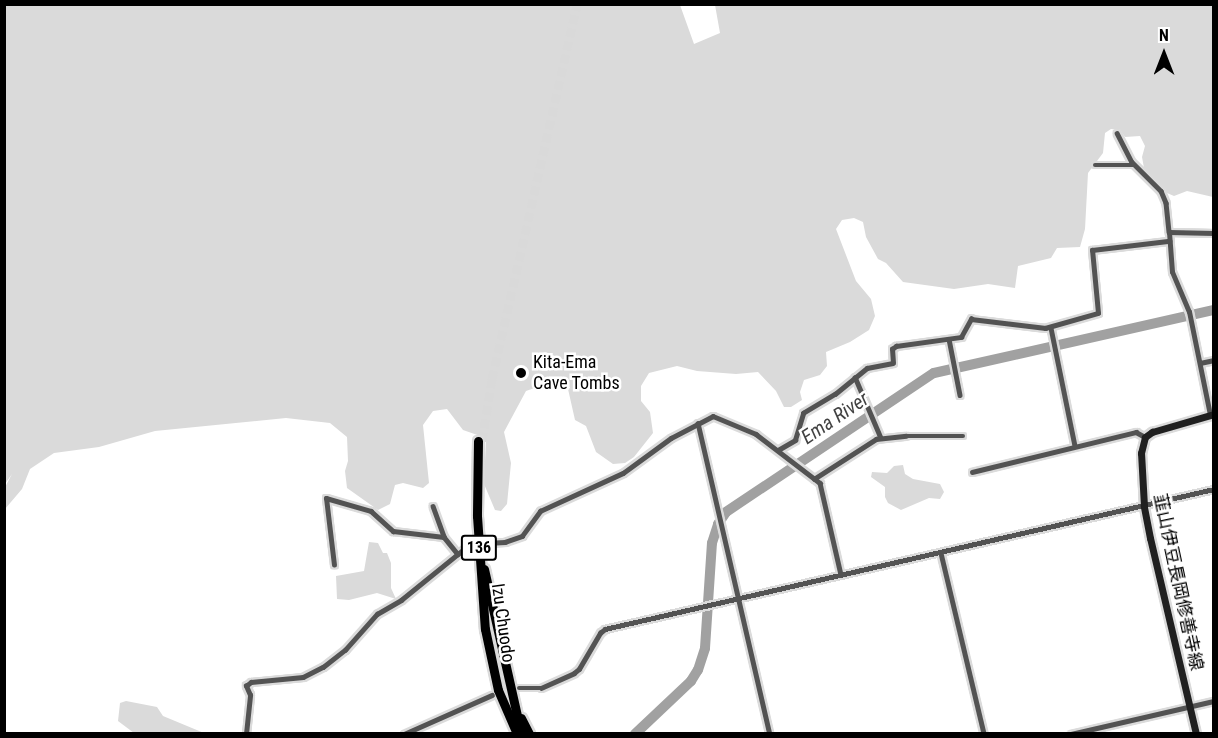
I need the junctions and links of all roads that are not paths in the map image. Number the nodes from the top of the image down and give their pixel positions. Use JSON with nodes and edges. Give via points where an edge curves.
{"nodes":[{"id":1,"x":1117,"y":133,"type":"dead end"},
{"id":2,"x":1095,"y":165,"type":"dead end"},
{"id":3,"x":1134,"y":165,"type":"junction"},
{"id":4,"x":1169,"y":232,"type":"junction"},
{"id":5,"x":1214,"y":233,"type":"edge"},
{"id":6,"x":1168,"y":241,"type":"junction"},
{"id":7,"x":1051,"y":328,"type":"junction"},
{"id":8,"x":949,"y":339,"type":"junction"},
{"id":9,"x":1214,"y":360,"type":"edge"},
{"id":10,"x":1200,"y":363,"type":"junction"},
{"id":11,"x":855,"y":377,"type":"junction"},
{"id":12,"x":960,"y":395,"type":"dead end"},
{"id":13,"x":1212,"y":415,"type":"edge"},
{"id":14,"x":698,"y":423,"type":"junction"},
{"id":15,"x":963,"y":436,"type":"dead end"},
{"id":16,"x":882,"y":438,"type":"junction"},
{"id":17,"x":1145,"y":438,"type":"junction"},
{"id":18,"x":1075,"y":446,"type":"junction"},
{"id":19,"x":778,"y":450,"type":"junction"},
{"id":20,"x":972,"y":472,"type":"dead end"},
{"id":21,"x":814,"y":479,"type":"junction"},
{"id":22,"x":1214,"y":489,"type":"edge"},
{"id":23,"x":433,"y":506,"type":"dead end"},
{"id":24,"x":1144,"y":506,"type":"junction"},
{"id":25,"x":444,"y":537,"type":"junction"},
{"id":26,"x":484,"y":543,"type":"dead end"},
{"id":27,"x":475,"y":544,"type":"dead end"},
{"id":28,"x":941,"y":553,"type":"junction"},
{"id":29,"x":458,"y":554,"type":"junction"},
{"id":30,"x":334,"y":565,"type":"dead end"},
{"id":31,"x":841,"y":575,"type":"junction"},
{"id":32,"x":739,"y":599,"type":"junction"},
{"id":33,"x":519,"y":688,"type":"dead end"},
{"id":34,"x":492,"y":695,"type":"dead end"},
{"id":35,"x":513,"y":700,"type":"junction"},
{"id":36,"x":1214,"y":701,"type":"edge"},
{"id":37,"x":1189,"y":707,"type":"junction"},
{"id":38,"x":246,"y":734,"type":"edge"},
{"id":39,"x":404,"y":734,"type":"edge"},
{"id":40,"x":514,"y":734,"type":"edge"},
{"id":41,"x":522,"y":734,"type":"edge"},
{"id":42,"x":529,"y":734,"type":"edge"},
{"id":43,"x":770,"y":734,"type":"edge"},
{"id":44,"x":984,"y":734,"type":"edge"},
{"id":45,"x":1071,"y":734,"type":"edge"},
{"id":46,"x":1196,"y":734,"type":"edge"}],
"edges":[{"from":1,"to":3,"type":"street"},
{"from":2,"to":3,"type":"street"},
{"from":3,"to":4,"type":"street","via":[[1161,191]]},
{"from":4,"to":5,"type":"street"},
{"from":4,"to":6,"type":"street"},
{"from":6,"to":7,"type":"street","via":[[1092,250],[1098,313]]},
{"from":6,"to":10,"type":"street","via":[[1173,276],[1190,312]]},
{"from":7,"to":8,"type":"street","via":[[974,318],[969,319],[963,336]]},
{"from":7,"to":18,"type":"street"},
{"from":8,"to":11,"type":"street","via":[[896,346],[892,349],[893,363],[869,367]]},
{"from":8,"to":12,"type":"street"},
{"from":9,"to":10,"type":"street"},
{"from":10,"to":13,"type":"street"},
{"from":11,"to":16,"type":"street"},
{"from":11,"to":19,"type":"street","via":[[803,413],[795,440]]},
{"from":13,"to":17,"type":"main road","via":[[1173,424]]},
{"from":14,"to":19,"type":"street","via":[[717,417],[756,434]]},
{"from":14,"to":26,"type":"street","via":[[671,438],[630,470],[540,511],[522,536]]},
{"from":14,"to":32,"type":"street"},
{"from":15,"to":16,"type":"street"},
{"from":16,"to":21,"type":"street","via":[[864,445]]},
{"from":17,"to":18,"type":"street","via":[[1136,432]]},
{"from":17,"to":24,"type":"main road","name":"韮山伊豆長岡修善寺線","via":[[1141,453]]},
{"from":18,"to":20,"type":"street"},
{"from":19,"to":21,"type":"street"},
{"from":21,"to":31,"type":"street","via":[[824,494]]},
{"from":22,"to":24,"type":"street"},
{"from":23,"to":25,"type":"street"},
{"from":24,"to":28,"type":"street"},
{"from":24,"to":37,"type":"main road","name":"韮山伊豆長岡修善寺線"},
{"from":25,"to":29,"type":"street"},
{"from":25,"to":30,"type":"street","via":[[393,531],[371,511],[326,498]]},
{"from":27,"to":29,"type":"street"},
{"from":28,"to":31,"type":"street"},
{"from":28,"to":44,"type":"street"},
{"from":29,"to":38,"type":"street","via":[[401,600],[377,614],[345,650],[323,667],[303,677],[251,682],[246,686],[250,695]]},
{"from":31,"to":32,"type":"street"},
{"from":32,"to":33,"type":"street","via":[[605,629],[574,673],[541,688]]},
{"from":32,"to":43,"type":"street"},
{"from":34,"to":39,"type":"street"},
{"from":35,"to":40,"type":"highway","name":"Izu Chuodo","number":"136","via":[[482,552],[480,441],[477,516],[485,629],[496,684]]},
{"from":35,"to":41,"type":"highway","name":"Izu Chuodo","number":"136"},
{"from":35,"to":42,"type":"highway"},
{"from":36,"to":37,"type":"street"},
{"from":37,"to":45,"type":"street"},
{"from":37,"to":46,"type":"main road","name":"韮山伊豆長岡修善寺線"}]}
